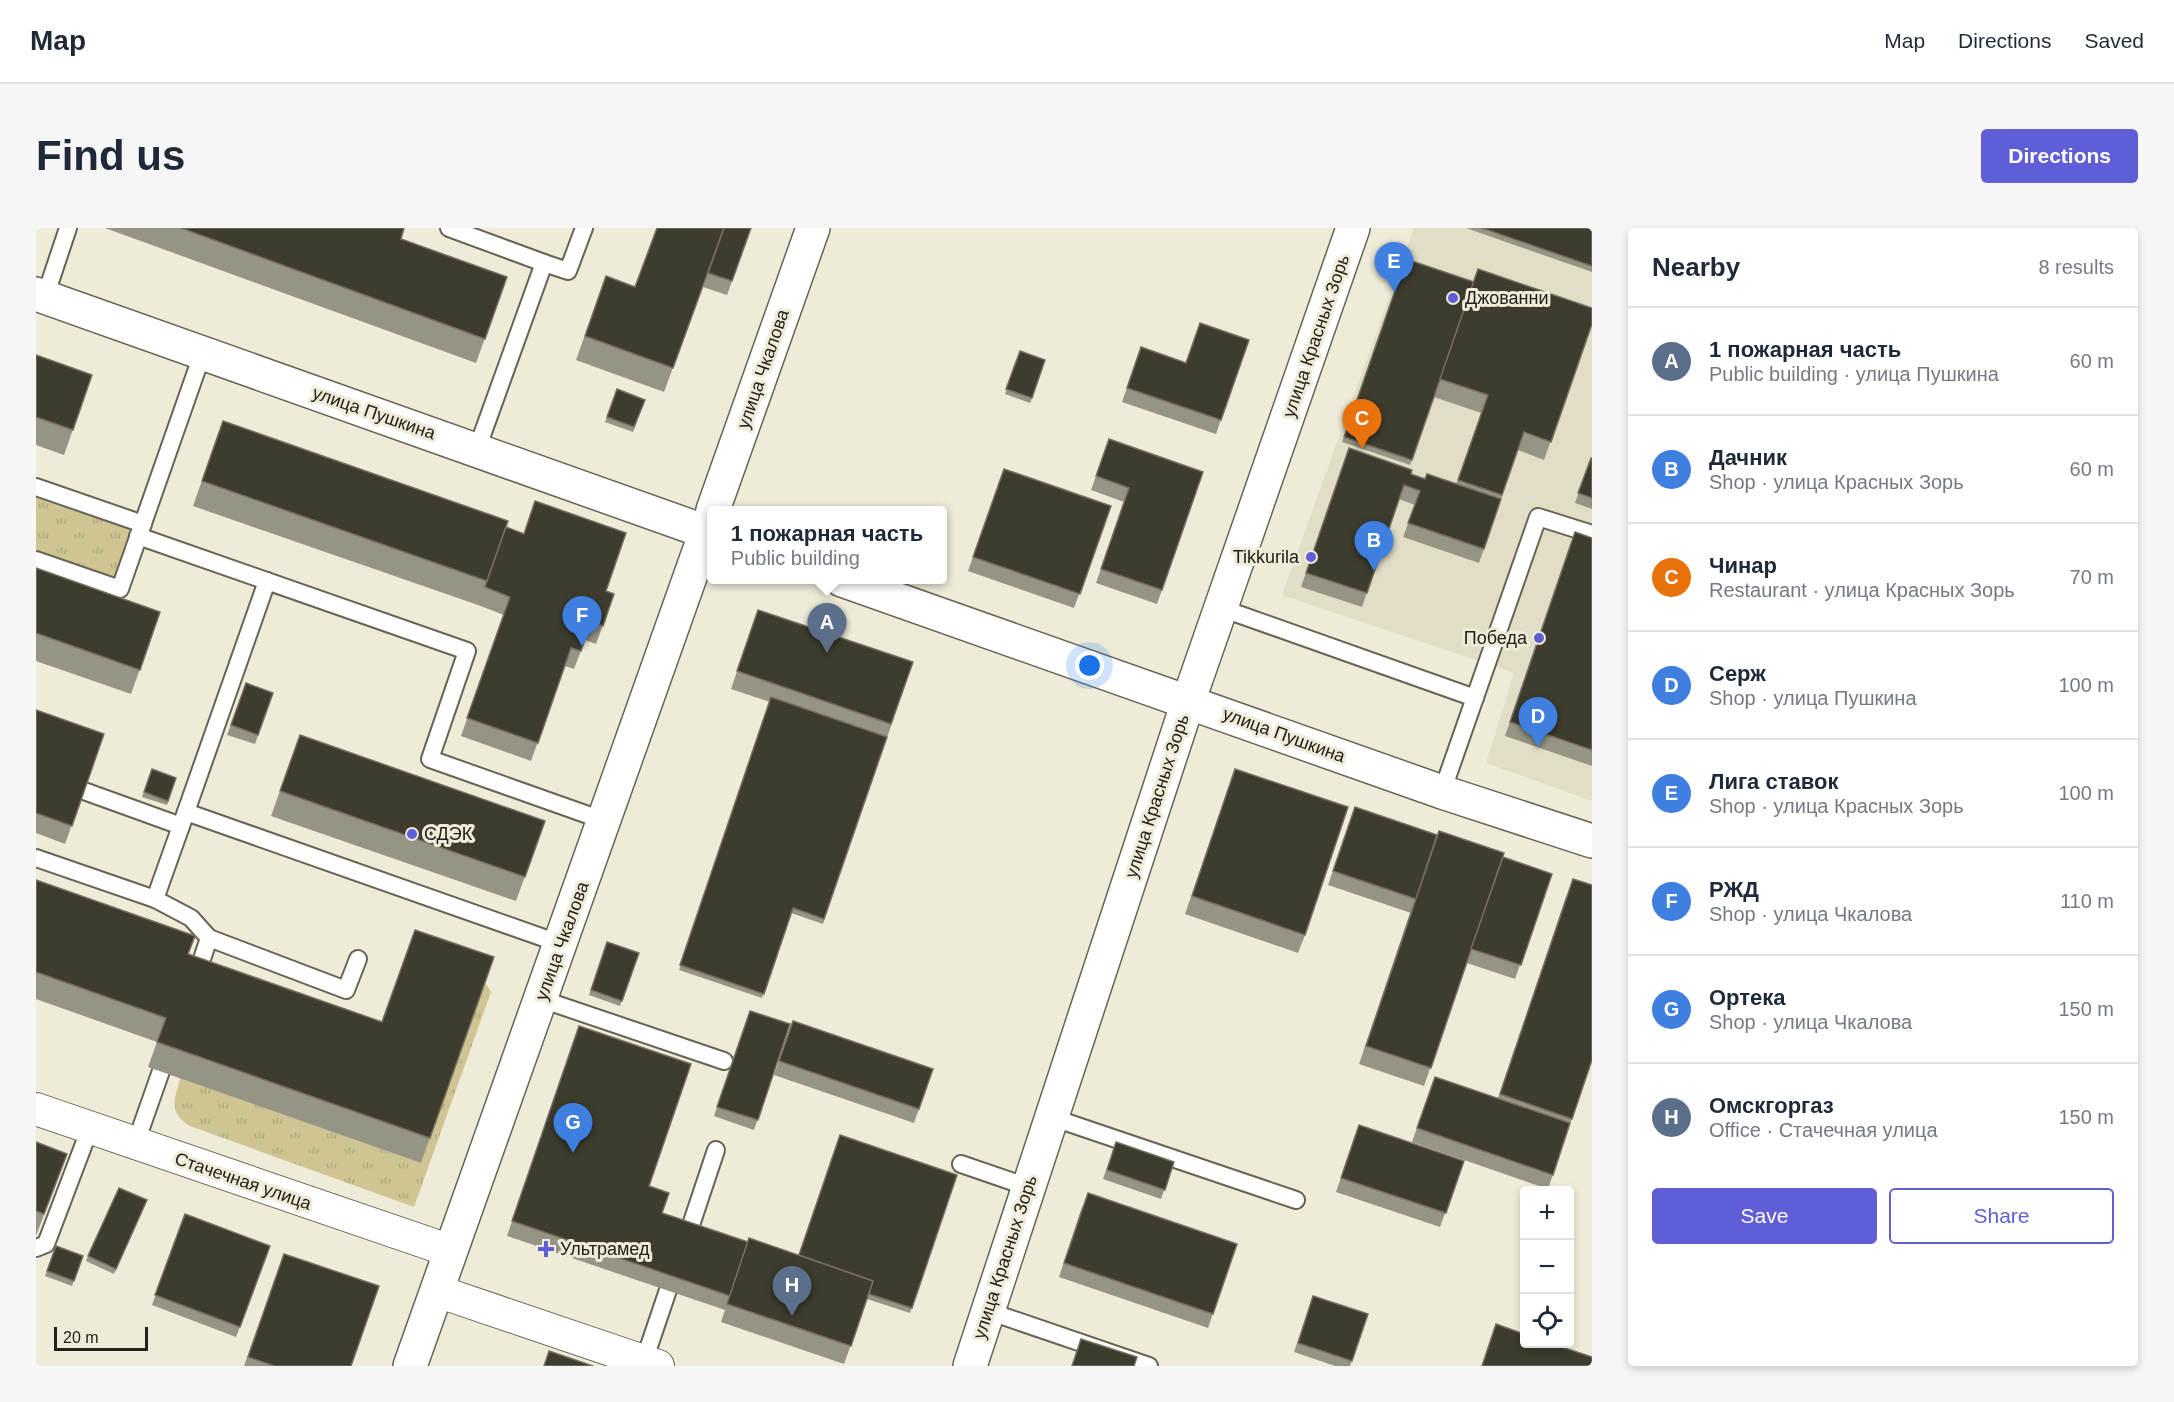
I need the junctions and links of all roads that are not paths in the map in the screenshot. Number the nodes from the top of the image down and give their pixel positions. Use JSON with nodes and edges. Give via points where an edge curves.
{"nodes":[{"id":1,"x":69,"y":228,"type":"edge"},
{"id":2,"x":448,"y":228,"type":"edge"},
{"id":3,"x":584,"y":228,"type":"edge"},
{"id":4,"x":813,"y":228,"type":"edge"},
{"id":5,"x":1353,"y":228,"type":"edge"},
{"id":6,"x":544,"y":263,"type":"junction"},
{"id":7,"x":40,"y":295,"type":"edge"},
{"id":8,"x":202,"y":352,"type":"junction"},
{"id":9,"x":477,"y":449,"type":"junction"},
{"id":10,"x":36,"y":487,"type":"edge"},
{"id":11,"x":716,"y":506,"type":"edge"},
{"id":12,"x":707,"y":522,"type":"edge"},
{"id":13,"x":140,"y":530,"type":"junction"},
{"id":14,"x":707,"y":532,"type":"edge"},
{"id":15,"x":1592,"y":534,"type":"edge"},
{"id":16,"x":36,"y":560,"type":"edge"},
{"id":17,"x":267,"y":581,"type":"junction"},
{"id":18,"x":856,"y":584,"type":"edge"},
{"id":19,"x":1221,"y":608,"type":"junction"},
{"id":20,"x":1475,"y":698,"type":"junction"},
{"id":21,"x":1188,"y":702,"type":"junction"},
{"id":22,"x":84,"y":791,"type":"edge"},
{"id":23,"x":1442,"y":792,"type":"junction"},
{"id":24,"x":183,"y":819,"type":"junction"},
{"id":25,"x":605,"y":821,"type":"junction"},
{"id":26,"x":1592,"y":841,"type":"edge"},
{"id":27,"x":36,"y":858,"type":"edge"},
{"id":28,"x":155,"y":899,"type":"junction"},
{"id":29,"x":209,"y":938,"type":"junction"},
{"id":30,"x":561,"y":944,"type":"junction"},
{"id":31,"x":358,"y":959,"type":"dead end"},
{"id":32,"x":193,"y":984,"type":"edge"},
{"id":33,"x":541,"y":999,"type":"junction"},
{"id":34,"x":724,"y":1061,"type":"dead end"},
{"id":35,"x":161,"y":1071,"type":"edge"},
{"id":36,"x":36,"y":1109,"type":"edge"},
{"id":37,"x":1051,"y":1117,"type":"junction"},
{"id":38,"x":90,"y":1128,"type":"junction"},
{"id":39,"x":135,"y":1145,"type":"junction"},
{"id":40,"x":716,"y":1150,"type":"dead end"},
{"id":41,"x":961,"y":1164,"type":"dead end"},
{"id":42,"x":1028,"y":1187,"type":"junction"},
{"id":43,"x":1296,"y":1200,"type":"dead end"},
{"id":44,"x":687,"y":1237,"type":"edge"},
{"id":45,"x":36,"y":1248,"type":"edge"},
{"id":46,"x":451,"y":1251,"type":"junction"},
{"id":47,"x":668,"y":1290,"type":"edge"},
{"id":48,"x":437,"y":1291,"type":"junction"},
{"id":49,"x":988,"y":1311,"type":"junction"},
{"id":50,"x":651,"y":1364,"type":"edge"},
{"id":51,"x":410,"y":1366,"type":"edge"},
{"id":52,"x":970,"y":1366,"type":"edge"},
{"id":53,"x":1149,"y":1366,"type":"edge"}],
"edges":[{"from":1,"to":7,"type":"lane"},
{"from":2,"to":6,"type":"lane"},
{"from":3,"to":6,"type":"lane","via":[[568,272]]},
{"from":4,"to":11,"type":"street","name":"улица Чкалова"},
{"from":5,"to":19,"type":"street","name":"улица Красных Зорь"},
{"from":6,"to":9,"type":"lane"},
{"from":7,"to":8,"type":"street","name":"улица Пушкина"},
{"from":8,"to":9,"type":"street","name":"улица Пушкина"},
{"from":8,"to":13,"type":"lane"},
{"from":9,"to":12,"type":"street","name":"улица Пушкина"},
{"from":10,"to":13,"type":"lane"},
{"from":13,"to":16,"type":"lane","via":[[120,590]]},
{"from":13,"to":17,"type":"lane"},
{"from":14,"to":25,"type":"street","name":"улица Чкалова"},
{"from":15,"to":20,"type":"lane","via":[[1538,517]]},
{"from":17,"to":24,"type":"lane"},
{"from":17,"to":25,"type":"lane","via":[[467,651],[430,759]]},
{"from":18,"to":21,"type":"street","name":"улица Пушкина"},
{"from":19,"to":20,"type":"lane"},
{"from":19,"to":21,"type":"street","name":"улица Красных Зорь"},
{"from":20,"to":23,"type":"lane"},
{"from":21,"to":23,"type":"street","name":"улица Пушкина"},
{"from":21,"to":37,"type":"street","name":"улица Красных Зорь"},
{"from":22,"to":24,"type":"lane"},
{"from":23,"to":26,"type":"street","name":"улица Пушкина"},
{"from":24,"to":28,"type":"lane"},
{"from":24,"to":30,"type":"lane"},
{"from":25,"to":30,"type":"street","name":"улица Чкалова"},
{"from":27,"to":28,"type":"lane"},
{"from":28,"to":29,"type":"lane","via":[[191,918]]},
{"from":29,"to":31,"type":"lane","via":[[346,990]]},
{"from":29,"to":32,"type":"lane"},
{"from":30,"to":33,"type":"street","name":"улица Чкалова"},
{"from":33,"to":34,"type":"lane"},
{"from":33,"to":46,"type":"street","name":"улица Чкалова"},
{"from":35,"to":39,"type":"lane"},
{"from":36,"to":38,"type":"street","name":"Стачечная улица"},
{"from":37,"to":42,"type":"street","name":"улица Красных Зорь"},
{"from":37,"to":43,"type":"lane"},
{"from":38,"to":39,"type":"street","name":"Стачечная улица"},
{"from":38,"to":45,"type":"lane","via":[[46,1244]]},
{"from":39,"to":46,"type":"street","name":"Стачечная улица"},
{"from":40,"to":44,"type":"lane"},
{"from":41,"to":42,"type":"lane"},
{"from":42,"to":49,"type":"street","name":"улица Красных Зорь"},
{"from":46,"to":48,"type":"street","name":"улица Чкалова"},
{"from":47,"to":50,"type":"lane"},
{"from":48,"to":50,"type":"street"},
{"from":48,"to":51,"type":"street","name":"улица Чкалова"},
{"from":49,"to":52,"type":"street","name":"улица Красных Зорь"},
{"from":49,"to":53,"type":"lane"}]}
